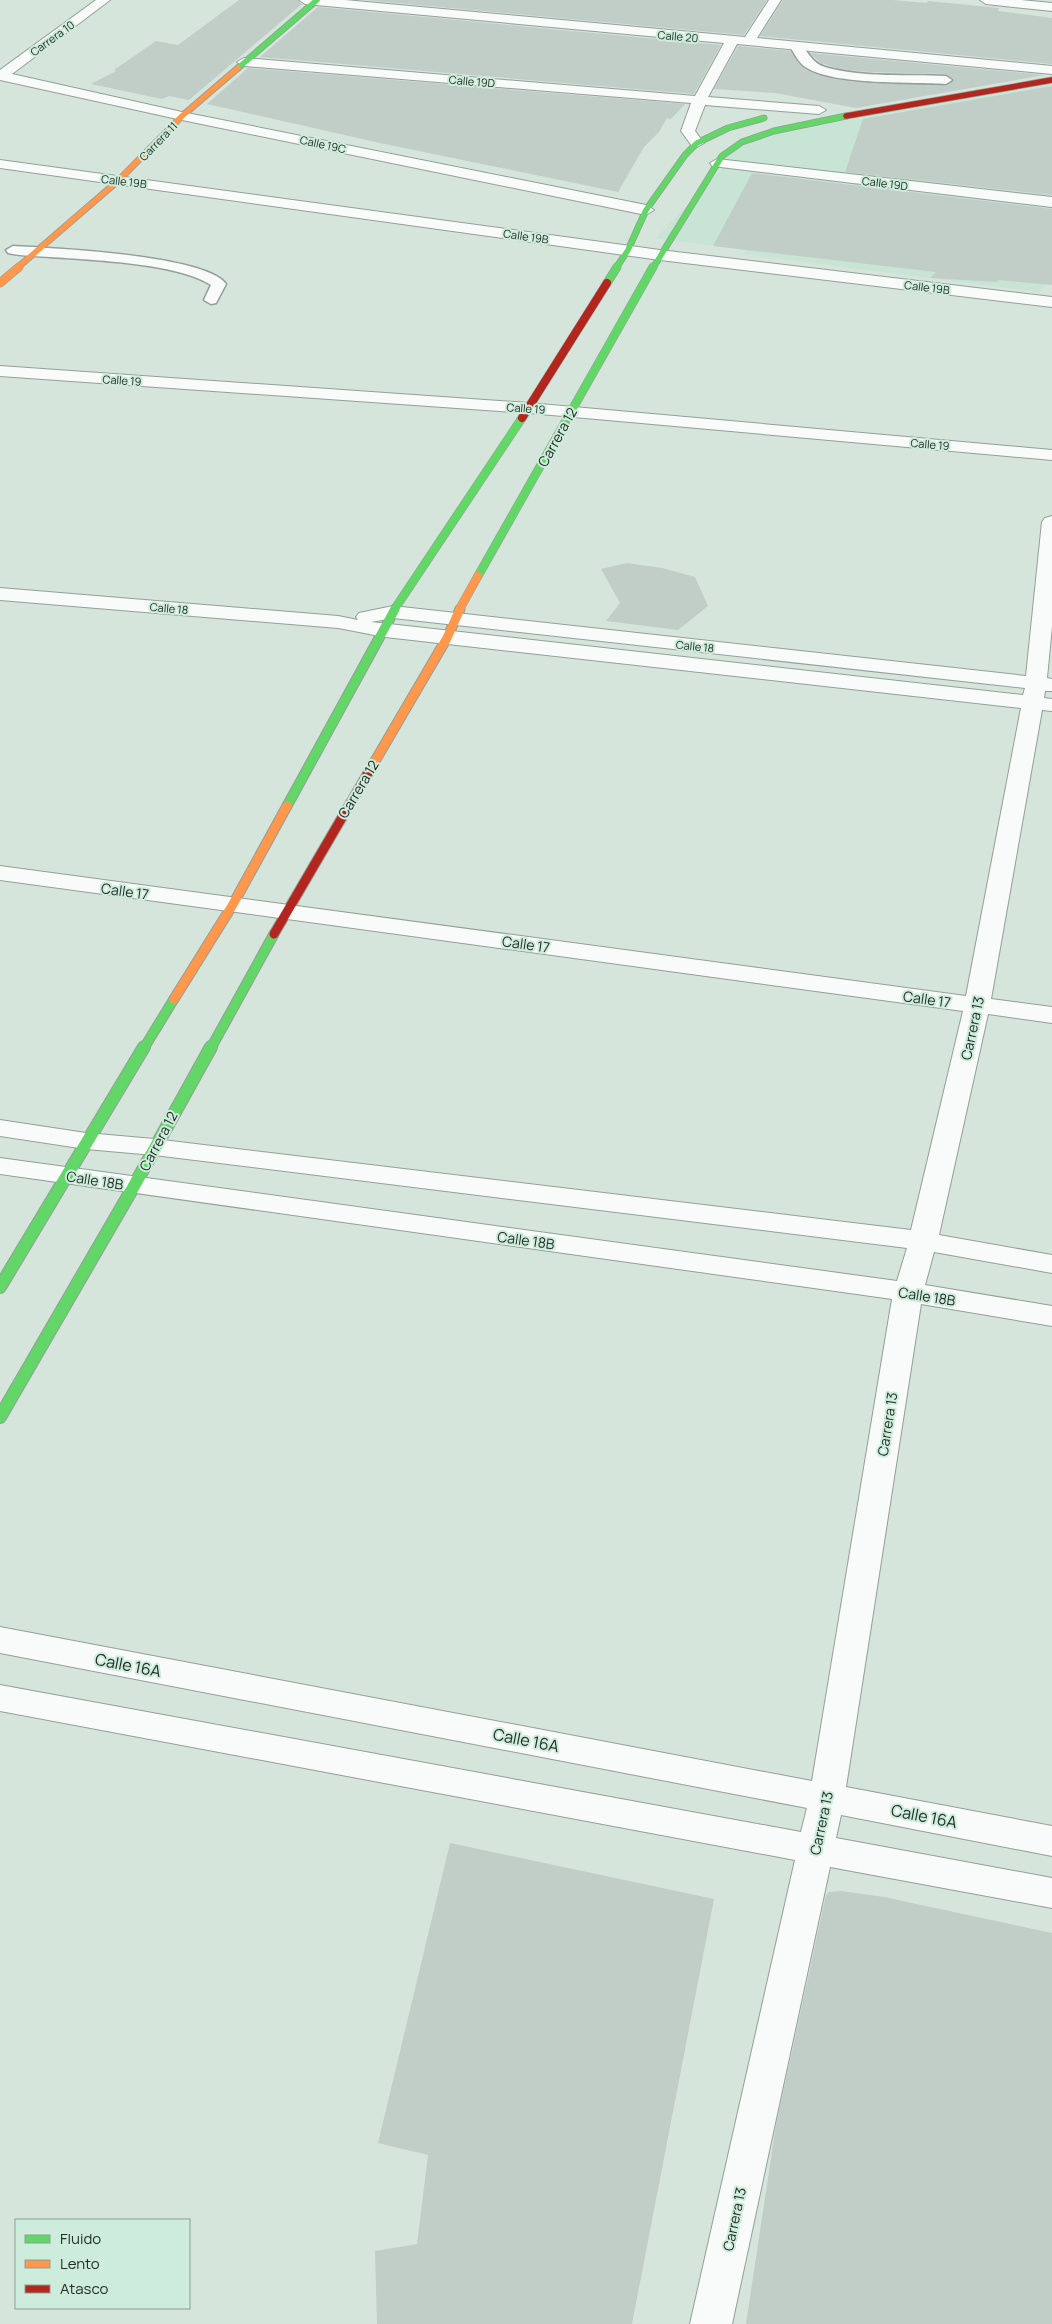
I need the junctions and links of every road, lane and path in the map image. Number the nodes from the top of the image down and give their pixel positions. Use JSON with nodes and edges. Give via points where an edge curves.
{"nodes":[{"id":1,"x":104,"y":0,"type":"edge"},
{"id":2,"x":299,"y":0,"type":"edge"},
{"id":3,"x":312,"y":0,"type":"edge"},
{"id":4,"x":775,"y":0,"type":"edge"},
{"id":5,"x":986,"y":0,"type":"edge"},
{"id":6,"x":1052,"y":8,"type":"edge"},
{"id":7,"x":732,"y":41,"type":"junction"},
{"id":8,"x":748,"y":42,"type":"junction"},
{"id":9,"x":796,"y":46,"type":"junction"},
{"id":10,"x":896,"y":56,"type":"junction"},
{"id":11,"x":244,"y":62,"type":"junction"},
{"id":12,"x":1052,"y":70,"type":"edge"},
{"id":13,"x":0,"y":76,"type":"edge"},
{"id":14,"x":946,"y":80,"type":"junction"},
{"id":15,"x":1052,"y":80,"type":"edge"},
{"id":16,"x":958,"y":86,"type":"junction"},
{"id":17,"x":700,"y":99,"type":"junction"},
{"id":18,"x":818,"y":110,"type":"junction"},
{"id":19,"x":177,"y":114,"type":"junction"},
{"id":20,"x":156,"y":125,"type":"dead end"},
{"id":21,"x":697,"y":143,"type":"junction"},
{"id":22,"x":717,"y":163,"type":"junction"},
{"id":23,"x":0,"y":164,"type":"edge"},
{"id":24,"x":111,"y":164,"type":"dead end"},
{"id":25,"x":96,"y":178,"type":"junction"},
{"id":26,"x":119,"y":180,"type":"junction"},
{"id":27,"x":82,"y":190,"type":"dead end"},
{"id":28,"x":1052,"y":202,"type":"edge"},
{"id":29,"x":646,"y":210,"type":"junction"},
{"id":30,"x":26,"y":238,"type":"dead end"},
{"id":31,"x":628,"y":250,"type":"junction"},
{"id":32,"x":9,"y":252,"type":"joint"},
{"id":33,"x":37,"y":252,"type":"junction"},
{"id":34,"x":660,"y":255,"type":"junction"},
{"id":35,"x":0,"y":283,"type":"edge"},
{"id":36,"x":210,"y":300,"type":"dead end"},
{"id":37,"x":1052,"y":302,"type":"edge"},
{"id":38,"x":0,"y":371,"type":"edge"},
{"id":39,"x":529,"y":408,"type":"junction"},
{"id":40,"x":571,"y":412,"type":"junction"},
{"id":41,"x":1052,"y":455,"type":"edge"},
{"id":42,"x":1052,"y":522,"type":"edge"},
{"id":43,"x":0,"y":594,"type":"edge"},
{"id":44,"x":393,"y":612,"type":"junction"},
{"id":45,"x":338,"y":622,"type":"junction"},
{"id":46,"x":450,"y":628,"type":"junction"},
{"id":47,"x":384,"y":631,"type":"junction"},
{"id":48,"x":1043,"y":694,"type":"edge"},
{"id":49,"x":0,"y":873,"type":"edge"},
{"id":50,"x":232,"y":906,"type":"junction"},
{"id":51,"x":286,"y":912,"type":"junction"},
{"id":52,"x":977,"y":1005,"type":"junction"},
{"id":53,"x":1052,"y":1015,"type":"edge"},
{"id":54,"x":0,"y":1128,"type":"edge"},
{"id":55,"x":86,"y":1141,"type":"junction"},
{"id":56,"x":154,"y":1147,"type":"junction"},
{"id":57,"x":0,"y":1166,"type":"edge"},
{"id":58,"x":66,"y":1176,"type":"junction"},
{"id":59,"x":134,"y":1186,"type":"junction"},
{"id":60,"x":923,"y":1241,"type":"junction"},
{"id":61,"x":1052,"y":1264,"type":"edge"},
{"id":62,"x":0,"y":1287,"type":"edge"},
{"id":63,"x":908,"y":1292,"type":"junction"},
{"id":64,"x":1052,"y":1316,"type":"edge"},
{"id":65,"x":0,"y":1417,"type":"edge"},
{"id":66,"x":0,"y":1640,"type":"edge"},
{"id":67,"x":0,"y":1698,"type":"edge"},
{"id":68,"x":827,"y":1797,"type":"junction"},
{"id":69,"x":1052,"y":1841,"type":"edge"},
{"id":70,"x":816,"y":1848,"type":"junction"},
{"id":71,"x":1052,"y":1893,"type":"edge"},
{"id":72,"x":711,"y":2324,"type":"edge"}],
"edges":[{"from":1,"to":13,"type":"street","name":"Carrera 10"},
{"from":2,"to":19,"type":"street","name":"Carrera 11"},
{"from":3,"to":7,"type":"street","name":"Calle 20"},
{"from":3,"to":11,"type":"street","name":"Carrera 11"},
{"from":4,"to":8,"type":"street"},
{"from":5,"to":6,"type":"street"},
{"from":7,"to":8,"type":"street","name":"Calle 20"},
{"from":7,"to":17,"type":"street"},
{"from":8,"to":9,"type":"street","name":"Calle 20"},
{"from":9,"to":10,"type":"street","name":"Calle 20"},
{"from":9,"to":14,"type":"lane","via":[[807,63],[818,69],[846,74]]},
{"from":10,"to":12,"type":"street","name":"Calle 20"},
{"from":10,"to":14,"type":"lane"},
{"from":11,"to":17,"type":"street","name":"Calle 19D"},
{"from":11,"to":19,"type":"street","name":"Carrera 11"},
{"from":12,"to":16,"type":"street"},
{"from":13,"to":19,"type":"street","name":"Calle 19C"},
{"from":14,"to":16,"type":"lane"},
{"from":15,"to":22,"type":"street","name":"Carrera 12","via":[[774,131],[742,142]]},
{"from":16,"to":18,"type":"street"},
{"from":17,"to":18,"type":"street","name":"Calle 19D"},
{"from":17,"to":21,"type":"street","via":[[688,131]]},
{"from":18,"to":21,"type":"street","via":[[742,124],[716,132]]},
{"from":19,"to":20,"type":"street","name":"Carrera 11"},
{"from":19,"to":26,"type":"street","name":"Carrera 11"},
{"from":19,"to":29,"type":"street","name":"Calle 19C"},
{"from":21,"to":29,"type":"street"},
{"from":22,"to":28,"type":"street","name":"Calle 19D"},
{"from":22,"to":34,"type":"street","name":"Carrera 12"},
{"from":23,"to":25,"type":"street","name":"Calle 19B"},
{"from":24,"to":25,"type":"street"},
{"from":25,"to":26,"type":"street","name":"Calle 19B"},
{"from":25,"to":27,"type":"street"},
{"from":26,"to":31,"type":"street","name":"Calle 19B"},
{"from":26,"to":33,"type":"street","name":"Carrera 11"},
{"from":29,"to":31,"type":"street"},
{"from":30,"to":32,"type":"street"},
{"from":31,"to":34,"type":"street","name":"Calle 19B"},
{"from":31,"to":39,"type":"street"},
{"from":32,"to":33,"type":"lane"},
{"from":33,"to":35,"type":"street","name":"Carrera 11"},
{"from":33,"to":36,"type":"lane","via":[[157,264],[203,273],[219,284]]},
{"from":34,"to":37,"type":"street","name":"Calle 19B"},
{"from":34,"to":40,"type":"street","name":"Carrera 12"},
{"from":38,"to":39,"type":"street","name":"Calle 19"},
{"from":39,"to":40,"type":"street","name":"Calle 19"},
{"from":39,"to":44,"type":"street"},
{"from":40,"to":41,"type":"street","name":"Calle 19"},
{"from":40,"to":46,"type":"street","name":"Carrera 12"},
{"from":42,"to":48,"type":"street","name":"Carrera 13"},
{"from":43,"to":45,"type":"street","name":"Calle 18"},
{"from":44,"to":45,"type":"street","name":"Calle 18"},
{"from":44,"to":46,"type":"street","name":"Calle 18"},
{"from":44,"to":47,"type":"street"},
{"from":45,"to":47,"type":"street","name":"Calle 18"},
{"from":46,"to":47,"type":"street","name":"Calle 18"},
{"from":46,"to":48,"type":"street","name":"Calle 18"},
{"from":46,"to":51,"type":"street","name":"Carrera 12"},
{"from":47,"to":50,"type":"street"},
{"from":48,"to":52,"type":"street","name":"Carrera 13"},
{"from":49,"to":50,"type":"street","name":"Calle 17"},
{"from":50,"to":51,"type":"street","name":"Calle 17"},
{"from":50,"to":55,"type":"street"},
{"from":51,"to":52,"type":"street","name":"Calle 17"},
{"from":51,"to":56,"type":"street","name":"Carrera 12"},
{"from":52,"to":53,"type":"street","name":"Calle 17"},
{"from":52,"to":60,"type":"street","name":"Carrera 13"},
{"from":54,"to":55,"type":"street"},
{"from":55,"to":56,"type":"street"},
{"from":55,"to":58,"type":"street"},
{"from":56,"to":59,"type":"street","name":"Carrera 12"},
{"from":56,"to":60,"type":"street"},
{"from":57,"to":58,"type":"street","name":"Calle 18B"},
{"from":58,"to":59,"type":"street","name":"Calle 18B"},
{"from":58,"to":62,"type":"street"},
{"from":59,"to":63,"type":"street","name":"Calle 18B"},
{"from":59,"to":65,"type":"street","name":"Carrera 12"},
{"from":60,"to":61,"type":"street"},
{"from":60,"to":63,"type":"street","name":"Carrera 13"},
{"from":63,"to":64,"type":"street","name":"Calle 18B"},
{"from":63,"to":68,"type":"street","name":"Carrera 13"},
{"from":66,"to":68,"type":"street","name":"Calle 16A"},
{"from":67,"to":70,"type":"street"},
{"from":68,"to":69,"type":"street","name":"Calle 16A"},
{"from":68,"to":70,"type":"street","name":"Carrera 13"},
{"from":70,"to":71,"type":"street"},
{"from":70,"to":72,"type":"street","name":"Carrera 13"}]}
